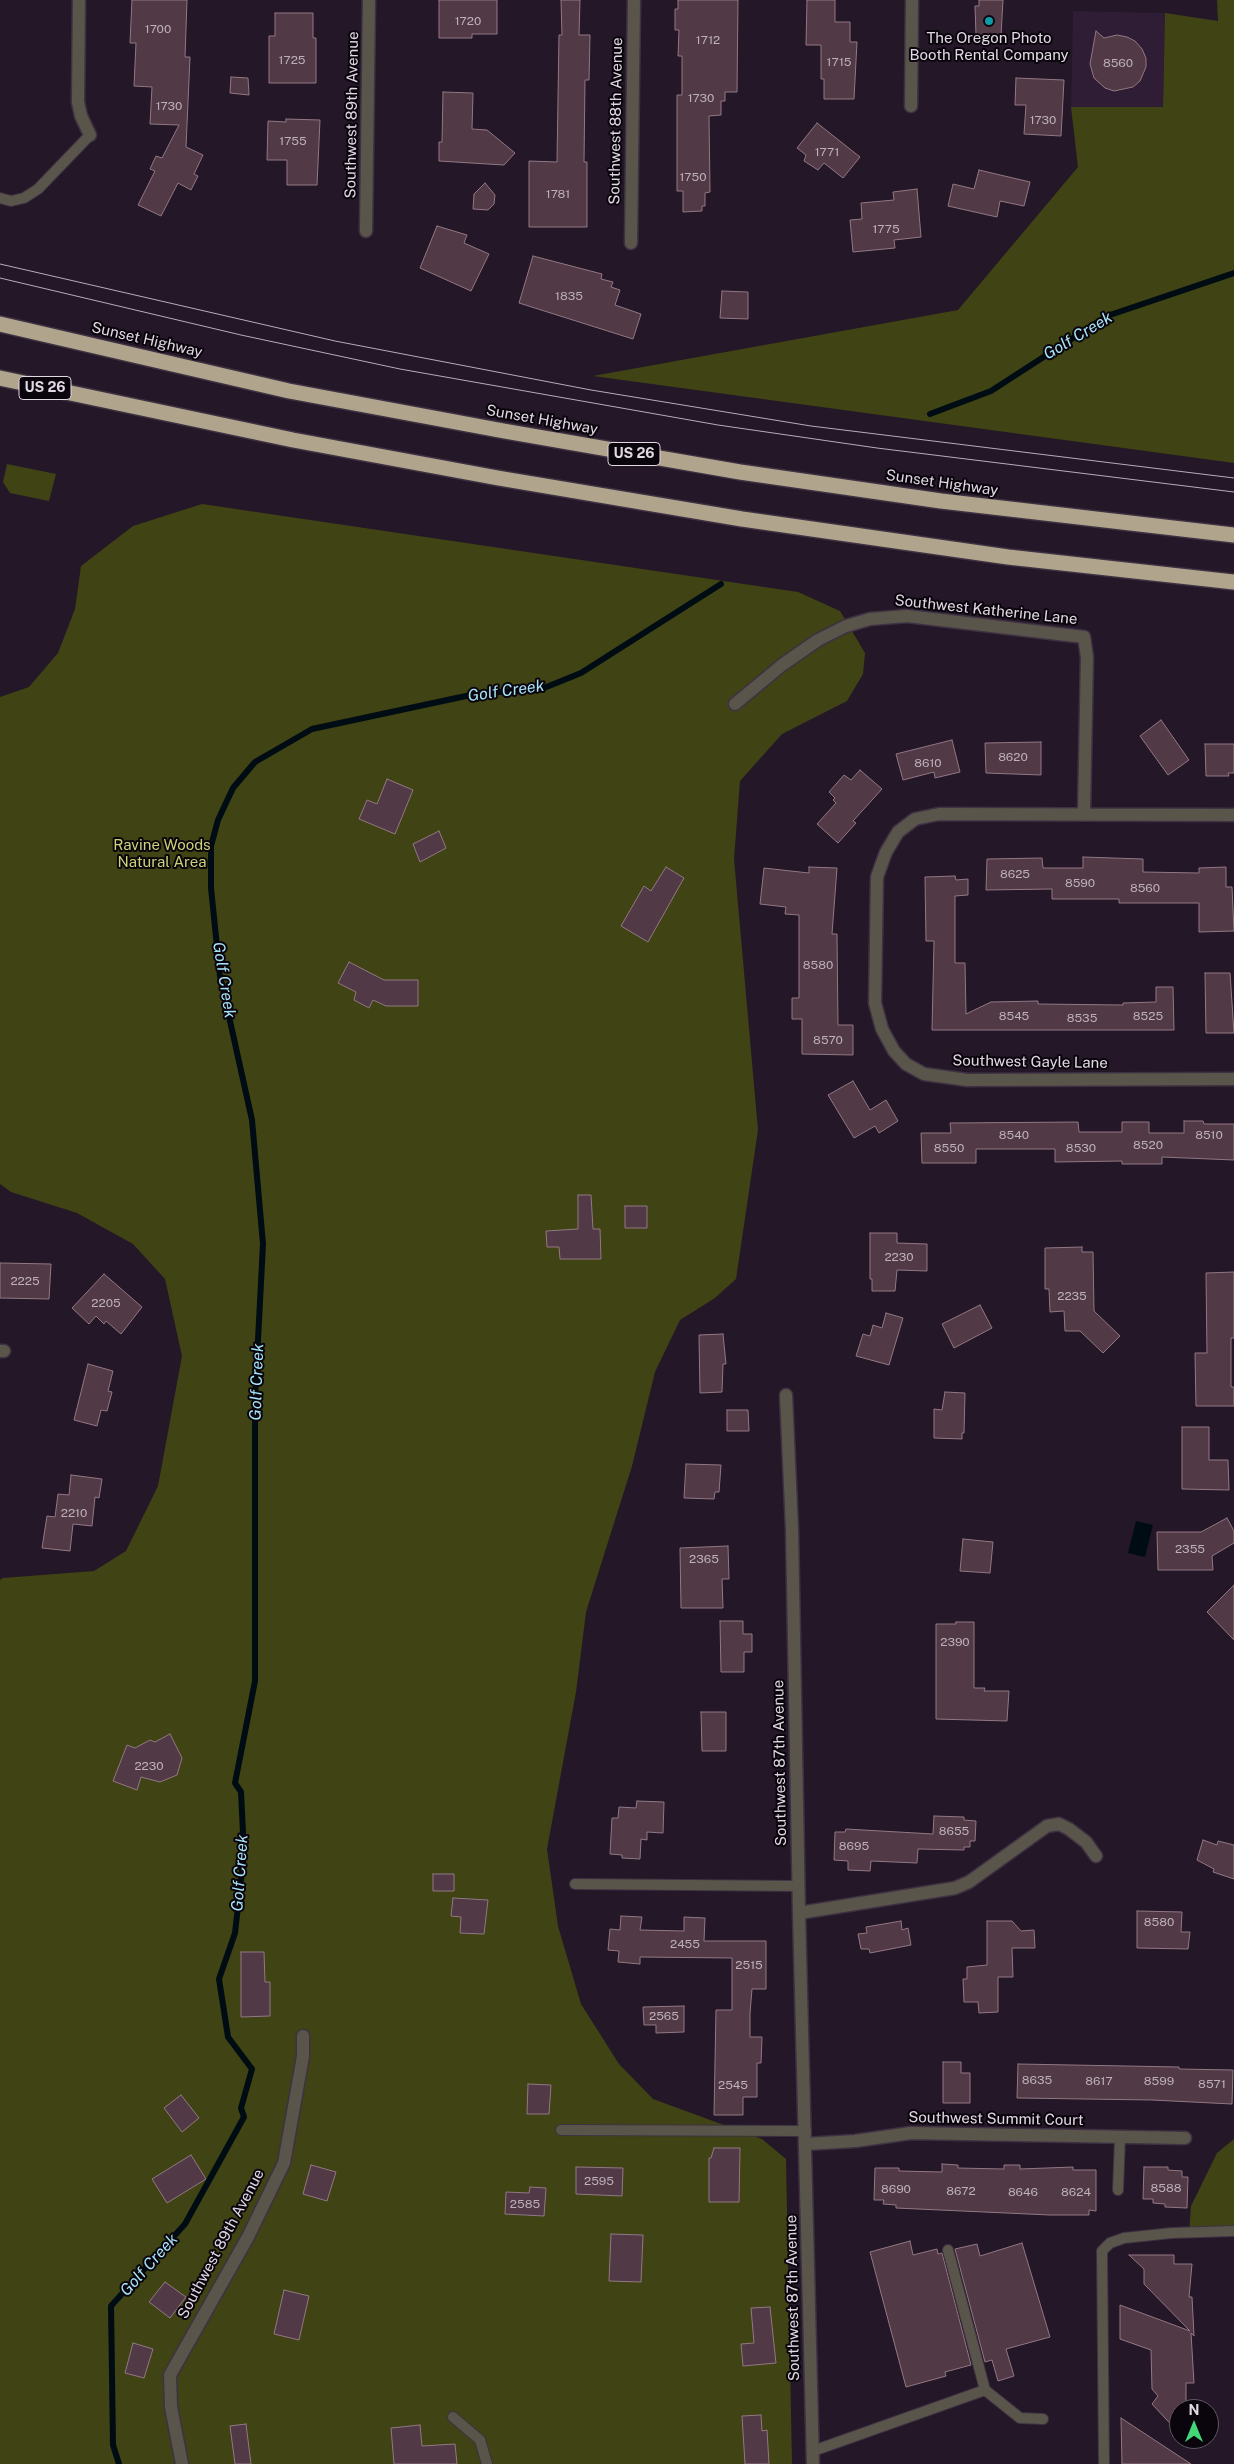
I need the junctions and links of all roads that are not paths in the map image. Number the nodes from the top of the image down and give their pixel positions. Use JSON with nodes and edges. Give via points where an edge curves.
{"nodes":[{"id":1,"x":79,"y":0,"type":"edge"},
{"id":2,"x":369,"y":0,"type":"edge"},
{"id":3,"x":634,"y":0,"type":"edge"},
{"id":4,"x":912,"y":0,"type":"edge"},
{"id":5,"x":911,"y":106,"type":"dead end"},
{"id":6,"x":90,"y":135,"type":"joint"},
{"id":7,"x":0,"y":198,"type":"edge"},
{"id":8,"x":366,"y":230,"type":"dead end"},
{"id":9,"x":631,"y":242,"type":"dead end"},
{"id":10,"x":0,"y":324,"type":"edge"},
{"id":11,"x":0,"y":378,"type":"edge"},
{"id":12,"x":1234,"y":534,"type":"edge"},
{"id":13,"x":1234,"y":582,"type":"edge"},
{"id":14,"x":736,"y":704,"type":"dead end"},
{"id":15,"x":1084,"y":813,"type":"junction"},
{"id":16,"x":1234,"y":815,"type":"edge"},
{"id":17,"x":1234,"y":1079,"type":"edge"},
{"id":18,"x":786,"y":1395,"type":"dead end"},
{"id":19,"x":1096,"y":1856,"type":"dead end"},
{"id":20,"x":575,"y":1884,"type":"dead end"},
{"id":21,"x":798,"y":1886,"type":"junction"},
{"id":22,"x":799,"y":1913,"type":"junction"},
{"id":23,"x":303,"y":2036,"type":"dead end"},
{"id":24,"x":561,"y":2130,"type":"dead end"},
{"id":25,"x":806,"y":2131,"type":"junction"},
{"id":26,"x":1120,"y":2137,"type":"junction"},
{"id":27,"x":1186,"y":2138,"type":"dead end"},
{"id":28,"x":806,"y":2144,"type":"junction"},
{"id":29,"x":1118,"y":2190,"type":"dead end"},
{"id":30,"x":1234,"y":2231,"type":"edge"},
{"id":31,"x":948,"y":2250,"type":"dead end"},
{"id":32,"x":986,"y":2390,"type":"junction"},
{"id":33,"x":453,"y":2417,"type":"dead end"},
{"id":34,"x":1043,"y":2419,"type":"dead end"},
{"id":35,"x":813,"y":2458,"type":"edge"},
{"id":36,"x":182,"y":2464,"type":"edge"},
{"id":37,"x":487,"y":2464,"type":"edge"},
{"id":38,"x":1104,"y":2464,"type":"edge"}],
"edges":[{"from":1,"to":6,"type":"street","via":[[78,102]]},
{"from":2,"to":8,"type":"street","name":"Southwest 89th Avenue"},
{"from":3,"to":9,"type":"street","name":"Southwest 88th Avenue"},
{"from":4,"to":5,"type":"street"},
{"from":6,"to":7,"type":"lane","via":[[38,189],[24,198],[11,201]]},
{"from":10,"to":12,"type":"highway","name":"Sunset Highway","number":"US 26","via":[[289,391],[740,472],[942,501]]},
{"from":11,"to":13,"type":"highway","number":"US 26","via":[[293,440],[742,519],[1008,557]]},
{"from":14,"to":15,"type":"street","name":"Southwest Katherine Lane","via":[[818,640],[870,619],[907,616],[1084,637],[1087,658]]},
{"from":15,"to":16,"type":"street"},
{"from":15,"to":17,"type":"street","name":"Southwest Gayle Lane","via":[[939,814],[915,819],[898,832],[886,852],[878,877],[875,1003],[882,1029],[894,1051],[906,1064],[924,1074],[967,1080]]},
{"from":18,"to":21,"type":"street","name":"Southwest 87th Avenue","via":[[792,1529]]},
{"from":19,"to":22,"type":"street","via":[[1086,1842],[1068,1829],[1059,1824],[1047,1826],[969,1882],[955,1888]]},
{"from":20,"to":21,"type":"lane"},
{"from":21,"to":22,"type":"street","name":"Southwest 87th Avenue"},
{"from":22,"to":25,"type":"street","name":"Southwest 87th Avenue"},
{"from":23,"to":36,"type":"street","name":"Southwest 89th Avenue","via":[[303,2056],[284,2163],[248,2237],[170,2375],[171,2407]]},
{"from":24,"to":25,"type":"lane"},
{"from":25,"to":28,"type":"street","name":"Southwest 87th Avenue"},
{"from":26,"to":27,"type":"street","name":"Southwest Summit Court"},
{"from":26,"to":28,"type":"street","name":"Southwest Summit Court","via":[[911,2132],[855,2142]]},
{"from":26,"to":29,"type":"lane"},
{"from":28,"to":35,"type":"street","name":"Southwest 87th Avenue"},
{"from":30,"to":38,"type":"lane","via":[[1124,2238],[1102,2251]]},
{"from":31,"to":32,"type":"lane"},
{"from":32,"to":34,"type":"lane","via":[[1020,2418]]},
{"from":32,"to":35,"type":"lane"},
{"from":33,"to":37,"type":"lane","via":[[480,2440]]}]}
